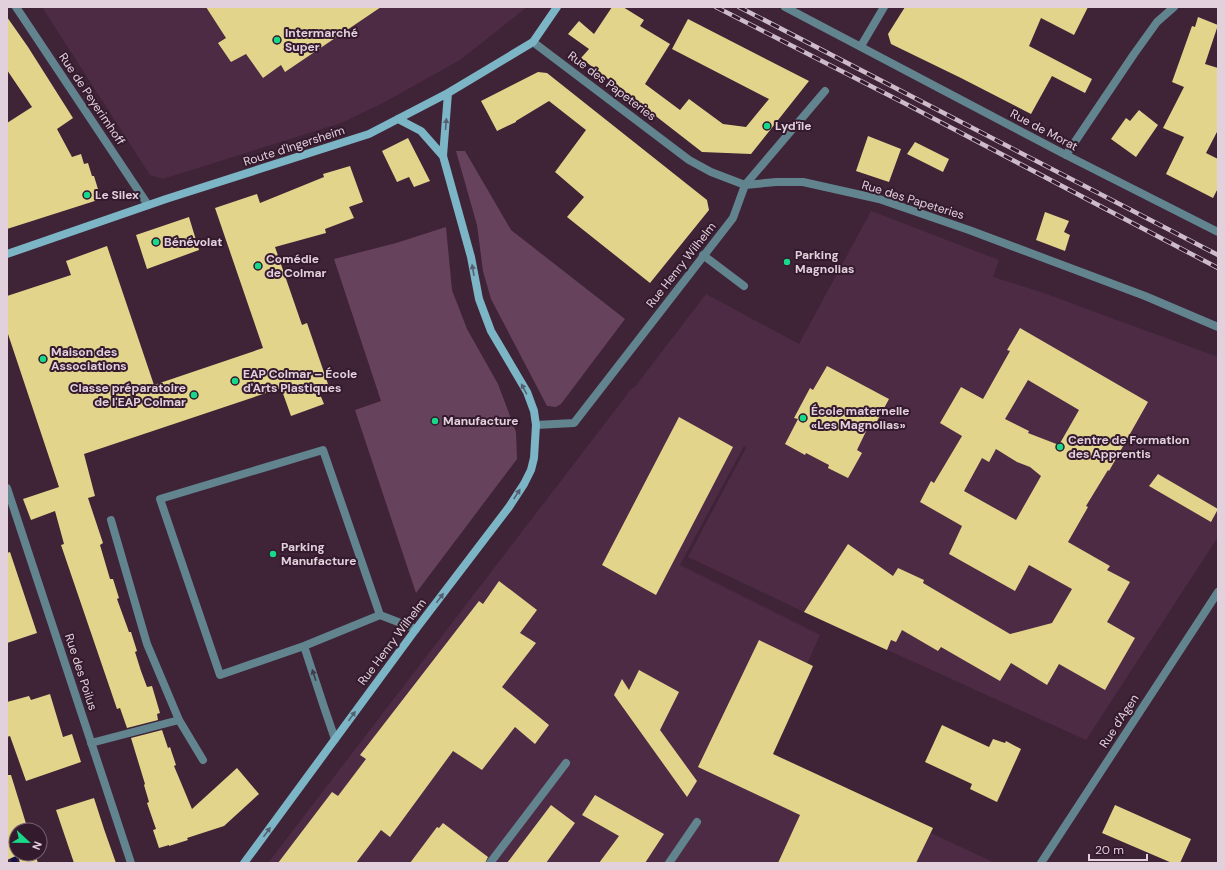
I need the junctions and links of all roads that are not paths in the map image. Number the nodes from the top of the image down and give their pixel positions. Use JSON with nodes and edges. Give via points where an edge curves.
{"nodes":[{"id":1,"x":16,"y":7,"type":"edge"},
{"id":2,"x":557,"y":7,"type":"edge"},
{"id":3,"x":785,"y":7,"type":"edge"},
{"id":4,"x":884,"y":7,"type":"edge"},
{"id":5,"x":1174,"y":7,"type":"edge"},
{"id":6,"x":533,"y":42,"type":"junction"},
{"id":7,"x":861,"y":46,"type":"junction"},
{"id":8,"x":825,"y":91,"type":"dead end"},
{"id":9,"x":448,"y":93,"type":"junction"},
{"id":10,"x":398,"y":119,"type":"junction"},
{"id":11,"x":1066,"y":155,"type":"junction"},
{"id":12,"x":443,"y":156,"type":"junction"},
{"id":13,"x":745,"y":184,"type":"junction"},
{"id":14,"x":148,"y":205,"type":"junction"},
{"id":15,"x":1218,"y":232,"type":"edge"},
{"id":16,"x":7,"y":254,"type":"edge"},
{"id":17,"x":703,"y":255,"type":"junction"},
{"id":18,"x":744,"y":286,"type":"dead end"},
{"id":19,"x":1218,"y":328,"type":"edge"},
{"id":20,"x":536,"y":425,"type":"junction"},
{"id":21,"x":7,"y":488,"type":"edge"},
{"id":22,"x":111,"y":520,"type":"dead end"},
{"id":23,"x":1218,"y":592,"type":"edge"},
{"id":24,"x":380,"y":616,"type":"junction"},
{"id":25,"x":416,"y":629,"type":"junction"},
{"id":26,"x":304,"y":646,"type":"junction"},
{"id":27,"x":179,"y":720,"type":"junction"},
{"id":28,"x":335,"y":739,"type":"junction"},
{"id":29,"x":91,"y":743,"type":"junction"},
{"id":30,"x":203,"y":760,"type":"dead end"},
{"id":31,"x":566,"y":763,"type":"dead end"},
{"id":32,"x":697,"y":822,"type":"dead end"},
{"id":33,"x":131,"y":863,"type":"edge"},
{"id":34,"x":244,"y":863,"type":"edge"},
{"id":35,"x":490,"y":863,"type":"edge"},
{"id":36,"x":669,"y":863,"type":"edge"},
{"id":37,"x":1041,"y":863,"type":"edge"}],
"edges":[{"from":1,"to":14,"type":"street","name":"Rue de Peyerimhoff"},
{"from":2,"to":6,"type":"main road","name":"Route d'Ingersheim"},
{"from":3,"to":7,"type":"street","name":"Rue de Morat"},
{"from":4,"to":7,"type":"street"},
{"from":5,"to":11,"type":"street","via":[[1157,22],[1138,48]]},
{"from":6,"to":9,"type":"main road","name":"Route d'Ingersheim"},
{"from":6,"to":13,"type":"street","name":"Rue des Papeteries","via":[[689,160],[711,172]]},
{"from":7,"to":11,"type":"street","name":"Rue de Morat"},
{"from":8,"to":13,"type":"street","name":"Rue Henry Wilhelm"},
{"from":9,"to":10,"type":"main road","name":"Route d'Ingersheim"},
{"from":12,"to":9,"type":"main road","name":"Rue Henry Wilhelm","one_way":true},
{"from":10,"to":12,"type":"main road","name":"Rue Henry Wilhelm","via":[[421,131]]},
{"from":10,"to":14,"type":"main road","name":"Route d'Ingersheim","via":[[369,134]]},
{"from":11,"to":15,"type":"street","name":"Rue de Morat"},
{"from":20,"to":12,"type":"main road","name":"Rue Henry Wilhelm","one_way":true,"via":[[527,392],[492,331],[479,299],[471,257]]},
{"from":13,"to":17,"type":"street","name":"Rue Henry Wilhelm","via":[[733,218]]},
{"from":13,"to":19,"type":"street","name":"Rue des Papeteries","via":[[803,182],[879,199],[1145,296]]},
{"from":14,"to":16,"type":"main road","name":"Route d'Ingersheim"},
{"from":17,"to":18,"type":"street"},
{"from":17,"to":20,"type":"street","name":"Rue Henry Wilhelm","via":[[574,423]]},
{"from":25,"to":20,"type":"main road","name":"Rue Henry Wilhelm","one_way":true,"via":[[509,508],[524,484],[534,458]]},
{"from":21,"to":29,"type":"street","name":"Rue des Poilus"},
{"from":22,"to":27,"type":"street","via":[[147,644]]},
{"from":23,"to":37,"type":"street","name":"Rue d'Agen"},
{"from":24,"to":25,"type":"street"},
{"from":24,"to":26,"type":"street"},
{"from":24,"to":26,"type":"street","via":[[323,450],[160,499],[220,675]]},
{"from":28,"to":25,"type":"main road","name":"Rue Henry Wilhelm","one_way":true},
{"from":28,"to":26,"type":"street","one_way":true},
{"from":27,"to":29,"type":"street"},
{"from":27,"to":30,"type":"street"},
{"from":34,"to":28,"type":"main road","name":"Rue Henry Wilhelm","one_way":true},
{"from":29,"to":33,"type":"street","name":"Rue des Poilus"},
{"from":31,"to":35,"type":"street"},
{"from":32,"to":36,"type":"street"}]}
